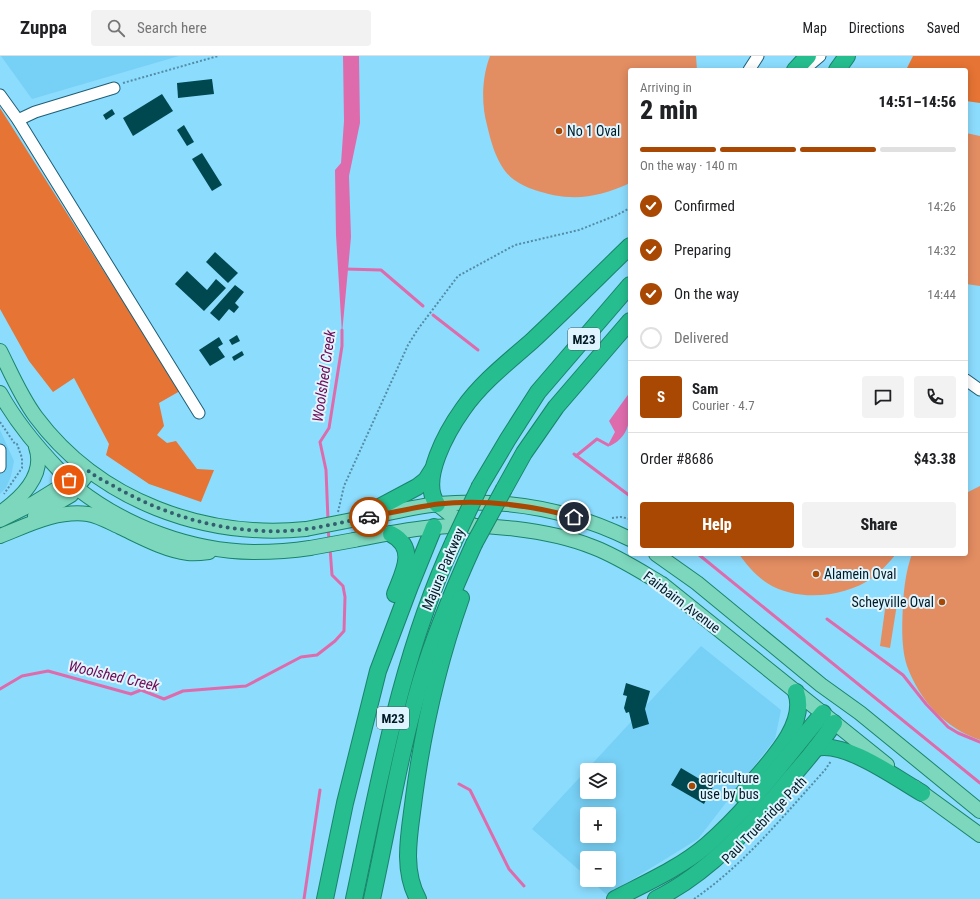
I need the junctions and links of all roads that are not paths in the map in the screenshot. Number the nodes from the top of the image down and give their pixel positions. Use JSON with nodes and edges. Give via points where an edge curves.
{"nodes":[{"id":1,"x":758,"y":56,"type":"edge"},
{"id":2,"x":820,"y":56,"type":"edge"},
{"id":3,"x":806,"y":64,"type":"edge"},
{"id":4,"x":750,"y":68,"type":"edge"},
{"id":5,"x":114,"y":88,"type":"dead end"},
{"id":6,"x":0,"y":95,"type":"edge"},
{"id":7,"x":18,"y":120,"type":"junction"},
{"id":8,"x":628,"y":248,"type":"edge"},
{"id":9,"x":628,"y":287,"type":"edge"},
{"id":10,"x":628,"y":323,"type":"edge"},
{"id":11,"x":0,"y":350,"type":"edge"},
{"id":12,"x":968,"y":381,"type":"edge"},
{"id":13,"x":980,"y":390,"type":"edge"},
{"id":14,"x":0,"y":393,"type":"edge"},
{"id":15,"x":199,"y":413,"type":"dead end"},
{"id":16,"x":36,"y":447,"type":"junction"},
{"id":17,"x":0,"y":450,"type":"edge"},
{"id":18,"x":0,"y":468,"type":"edge"},
{"id":19,"x":433,"y":469,"type":"junction"},
{"id":20,"x":89,"y":471,"type":"junction"},
{"id":21,"x":73,"y":484,"type":"junction"},
{"id":22,"x":440,"y":508,"type":"junction"},
{"id":23,"x":0,"y":514,"type":"edge"},
{"id":24,"x":0,"y":520,"type":"edge"},
{"id":25,"x":354,"y":520,"type":"junction"},
{"id":26,"x":481,"y":526,"type":"junction"},
{"id":27,"x":434,"y":527,"type":"junction"},
{"id":28,"x":391,"y":534,"type":"junction"},
{"id":29,"x":0,"y":536,"type":"edge"},
{"id":30,"x":628,"y":539,"type":"edge"},
{"id":31,"x":474,"y":544,"type":"junction"},
{"id":32,"x":232,"y":551,"type":"junction"},
{"id":33,"x":659,"y":556,"type":"edge"},
{"id":34,"x":378,"y":671,"type":"junction"},
{"id":35,"x":796,"y":692,"type":"junction"},
{"id":36,"x":836,"y":697,"type":"junction"},
{"id":37,"x":848,"y":705,"type":"junction"},
{"id":38,"x":829,"y":718,"type":"junction"},
{"id":39,"x":816,"y":748,"type":"junction"},
{"id":40,"x":922,"y":793,"type":"junction"},
{"id":41,"x":980,"y":811,"type":"edge"},
{"id":42,"x":980,"y":835,"type":"edge"},
{"id":43,"x":707,"y":845,"type":"junction"},
{"id":44,"x":326,"y":899,"type":"edge"},
{"id":45,"x":354,"y":899,"type":"edge"},
{"id":46,"x":372,"y":899,"type":"edge"},
{"id":47,"x":418,"y":899,"type":"edge"},
{"id":48,"x":615,"y":899,"type":"edge"},
{"id":49,"x":656,"y":899,"type":"edge"}],
"edges":[{"from":1,"to":4,"type":"street"},
{"from":2,"to":3,"type":"street"},
{"from":5,"to":7,"type":"street","via":[[35,112]]},
{"from":6,"to":7,"type":"street"},
{"from":7,"to":15,"type":"street"},
{"from":8,"to":19,"type":"highway","via":[[469,402],[448,433]]},
{"from":9,"to":45,"type":"highway","name":"Majura Parkway","number":"M23","bridge":true,"via":[[538,392],[480,486],[440,571],[419,626],[402,683]]},
{"from":10,"to":31,"type":"highway","name":"Majura Parkway","number":"M23","bridge":true,"via":[[556,407],[524,453]]},
{"from":11,"to":20,"type":"main road","via":[[18,387],[37,417],[55,439]]},
{"from":12,"to":13,"type":"street"},
{"from":14,"to":16,"type":"main road","name":"Fairbairn Avenue"},
{"from":16,"to":21,"type":"main road","name":"Fairbairn Avenue"},
{"from":16,"to":23,"type":"main road","via":[[38,463],[32,480],[25,491]]},
{"from":17,"to":18,"type":"street"},
{"from":19,"to":22,"type":"highway","via":[[432,494]]},
{"from":19,"to":25,"type":"highway","via":[[418,487]]},
{"from":20,"to":21,"type":"main road"},
{"from":20,"to":25,"type":"main road","bridge":true,"via":[[149,505],[189,520],[242,530],[286,531]]},
{"from":21,"to":24,"type":"main road"},
{"from":21,"to":29,"type":"main road","via":[[67,498]]},
{"from":21,"to":32,"type":"main road","name":"Fairbairn Avenue","via":[[129,520],[164,536]]},
{"from":22,"to":25,"type":"main road"},
{"from":22,"to":26,"type":"main road","via":[[459,519]]},
{"from":22,"to":27,"type":"main road"},
{"from":22,"to":30,"type":"main road","via":[[460,503],[493,503],[558,513],[589,521]]},
{"from":26,"to":27,"type":"main road","name":"Fairbairn Avenue"},
{"from":26,"to":35,"type":"main road","name":"Fairbairn Avenue","via":[[560,537],[593,547],[624,562],[662,584]]},
{"from":27,"to":28,"type":"main road","name":"Fairbairn Avenue"},
{"from":27,"to":34,"type":"highway"},
{"from":28,"to":32,"type":"main road","name":"Fairbairn Avenue","bridge":true,"via":[[280,552]]},
{"from":28,"to":34,"type":"highway","via":[[403,543],[407,558],[383,629]]},
{"from":29,"to":32,"type":"main road","via":[[41,519],[82,514],[97,517],[152,543],[182,552]]},
{"from":31,"to":46,"type":"highway","name":"Majura Parkway","number":"M23","via":[[444,615],[421,681]]},
{"from":31,"to":47,"type":"highway","via":[[465,588],[435,682],[416,782],[408,859]]},
{"from":33,"to":36,"type":"main road","name":"Fairbairn Avenue","via":[[697,583]]},
{"from":34,"to":44,"type":"highway","via":[[347,795]]},
{"from":35,"to":38,"type":"main road","name":"Fairbairn Avenue"},
{"from":35,"to":43,"type":"highway","via":[[798,709],[786,742],[730,810]]},
{"from":36,"to":37,"type":"main road","name":"Fairbairn Avenue"},
{"from":36,"to":38,"type":"main road"},
{"from":37,"to":38,"type":"main road"},
{"from":37,"to":41,"type":"main road","name":"Fairbairn Avenue"},
{"from":38,"to":39,"type":"highway"},
{"from":38,"to":40,"type":"main road","name":"Fairbairn Avenue"},
{"from":38,"to":43,"type":"highway"},
{"from":39,"to":40,"type":"highway","via":[[834,748],[864,759]]},
{"from":39,"to":49,"type":"highway","via":[[746,830],[726,849],[699,871]]},
{"from":40,"to":42,"type":"main road","name":"Fairbairn Avenue"},
{"from":43,"to":48,"type":"highway","via":[[673,869]]}]}
